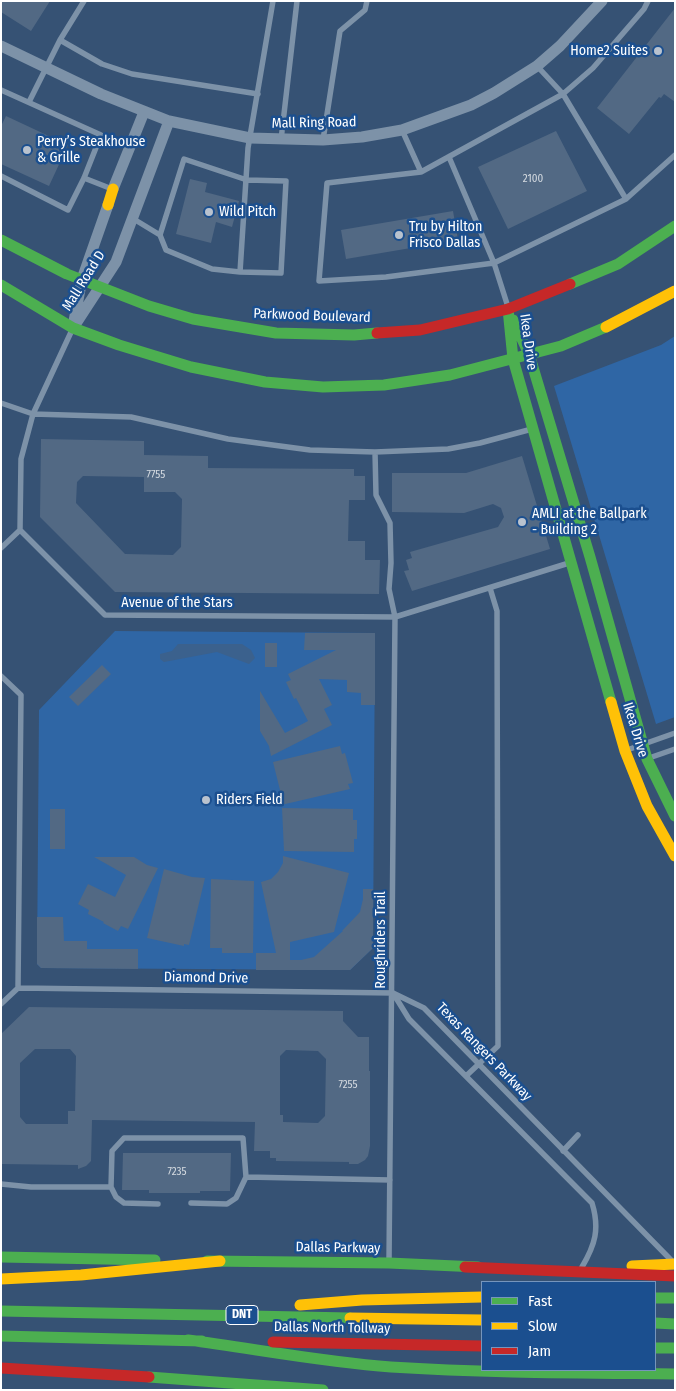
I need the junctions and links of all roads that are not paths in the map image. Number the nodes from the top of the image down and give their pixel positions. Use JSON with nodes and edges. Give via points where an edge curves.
{"nodes":[{"id":1,"x":84,"y":1,"type":"edge"},
{"id":2,"x":272,"y":1,"type":"edge"},
{"id":3,"x":297,"y":1,"type":"edge"},
{"id":4,"x":367,"y":1,"type":"edge"},
{"id":5,"x":602,"y":1,"type":"edge"},
{"id":6,"x":648,"y":1,"type":"edge"},
{"id":7,"x":60,"y":40,"type":"junction"},
{"id":8,"x":1,"y":46,"type":"edge"},
{"id":9,"x":46,"y":66,"type":"junction"},
{"id":10,"x":538,"y":66,"type":"junction"},
{"id":11,"x":1,"y":90,"type":"edge"},
{"id":12,"x":258,"y":94,"type":"junction"},
{"id":13,"x":563,"y":94,"type":"junction"},
{"id":14,"x":29,"y":102,"type":"junction"},
{"id":15,"x":144,"y":112,"type":"junction"},
{"id":16,"x":169,"y":121,"type":"junction"},
{"id":17,"x":402,"y":130,"type":"junction"},
{"id":18,"x":250,"y":138,"type":"junction"},
{"id":19,"x":280,"y":140,"type":"junction"},
{"id":20,"x":324,"y":140,"type":"junction"},
{"id":21,"x":675,"y":155,"type":"edge"},
{"id":22,"x":449,"y":157,"type":"junction"},
{"id":23,"x":421,"y":172,"type":"junction"},
{"id":24,"x":1,"y":176,"type":"edge"},
{"id":25,"x":84,"y":178,"type":"junction"},
{"id":26,"x":247,"y":180,"type":"junction"},
{"id":27,"x":113,"y":189,"type":"junction"},
{"id":28,"x":626,"y":199,"type":"junction"},
{"id":29,"x":108,"y":205,"type":"joint"},
{"id":30,"x":132,"y":218,"type":"junction"},
{"id":31,"x":675,"y":226,"type":"edge"},
{"id":32,"x":160,"y":235,"type":"junction"},
{"id":33,"x":1,"y":240,"type":"edge"},
{"id":34,"x":494,"y":262,"type":"junction"},
{"id":35,"x":240,"y":272,"type":"junction"},
{"id":36,"x":82,"y":279,"type":"junction"},
{"id":37,"x":1,"y":285,"type":"edge"},
{"id":38,"x":99,"y":286,"type":"junction"},
{"id":39,"x":675,"y":290,"type":"edge"},
{"id":40,"x":508,"y":309,"type":"junction"},
{"id":41,"x":73,"y":328,"type":"junction"},
{"id":42,"x":529,"y":354,"type":"junction"},
{"id":43,"x":513,"y":359,"type":"junction"},
{"id":44,"x":2,"y":405,"type":"edge"},
{"id":45,"x":33,"y":414,"type":"junction"},
{"id":46,"x":532,"y":430,"type":"junction"},
{"id":47,"x":375,"y":452,"type":"junction"},
{"id":48,"x":20,"y":530,"type":"junction"},
{"id":49,"x":1,"y":548,"type":"edge"},
{"id":50,"x":590,"y":557,"type":"junction"},
{"id":51,"x":571,"y":563,"type":"junction"},
{"id":52,"x":490,"y":588,"type":"junction"},
{"id":53,"x":395,"y":617,"type":"junction"},
{"id":54,"x":1,"y":676,"type":"edge"},
{"id":55,"x":675,"y":733,"type":"edge"},
{"id":56,"x":642,"y":744,"type":"junction"},
{"id":57,"x":675,"y":749,"type":"edge"},
{"id":58,"x":625,"y":751,"type":"junction"},
{"id":59,"x":647,"y":759,"type":"junction"},
{"id":60,"x":629,"y":765,"type":"junction"},
{"id":61,"x":675,"y":816,"type":"edge"},
{"id":62,"x":675,"y":856,"type":"edge"},
{"id":63,"x":18,"y":988,"type":"junction"},
{"id":64,"x":393,"y":993,"type":"junction"},
{"id":65,"x":1,"y":1004,"type":"edge"},
{"id":66,"x":478,"y":1064,"type":"junction"},
{"id":67,"x":466,"y":1076,"type":"junction"},
{"id":68,"x":578,"y":1135,"type":"dead end"},
{"id":69,"x":563,"y":1150,"type":"junction"},
{"id":70,"x":246,"y":1177,"type":"junction"},
{"id":71,"x":390,"y":1180,"type":"junction"},
{"id":72,"x":1,"y":1184,"type":"edge"},
{"id":73,"x":111,"y":1187,"type":"junction"},
{"id":74,"x":191,"y":1203,"type":"dead end"},
{"id":75,"x":158,"y":1204,"type":"dead end"},
{"id":76,"x":1,"y":1257,"type":"edge"},
{"id":77,"x":220,"y":1261,"type":"junction"},
{"id":78,"x":390,"y":1263,"type":"junction"},
{"id":79,"x":675,"y":1264,"type":"edge"},
{"id":80,"x":466,"y":1267,"type":"junction"},
{"id":81,"x":582,"y":1267,"type":"junction"},
{"id":82,"x":675,"y":1276,"type":"edge"},
{"id":83,"x":1,"y":1279,"type":"edge"},
{"id":84,"x":481,"y":1297,"type":"edge"},
{"id":85,"x":656,"y":1298,"type":"edge"},
{"id":86,"x":675,"y":1298,"type":"edge"},
{"id":87,"x":1,"y":1312,"type":"edge"},
{"id":88,"x":187,"y":1314,"type":"junction"},
{"id":89,"x":481,"y":1320,"type":"edge"},
{"id":90,"x":656,"y":1323,"type":"edge"},
{"id":91,"x":675,"y":1324,"type":"edge"},
{"id":92,"x":1,"y":1336,"type":"edge"},
{"id":93,"x":188,"y":1340,"type":"junction"},
{"id":94,"x":481,"y":1346,"type":"edge"},
{"id":95,"x":656,"y":1348,"type":"edge"},
{"id":96,"x":675,"y":1348,"type":"edge"},
{"id":97,"x":1,"y":1368,"type":"edge"},
{"id":98,"x":481,"y":1369,"type":"edge"},
{"id":99,"x":556,"y":1371,"type":"edge"},
{"id":100,"x":675,"y":1374,"type":"edge"},
{"id":101,"x":323,"y":1390,"type":"edge"}],
"edges":[{"from":1,"to":7,"type":"lane"},
{"from":2,"to":12,"type":"lane"},
{"from":3,"to":19,"type":"lane"},
{"from":4,"to":20,"type":"lane","via":[[365,10],[340,31]]},
{"from":5,"to":10,"type":"street","name":"Mall Ring Road"},
{"from":6,"to":13,"type":"lane","via":[[593,68]]},
{"from":7,"to":9,"type":"lane"},
{"from":7,"to":12,"type":"lane","via":[[102,64],[132,74]]},
{"from":8,"to":9,"type":"street","name":"Mall Ring Road"},
{"from":9,"to":14,"type":"lane"},
{"from":9,"to":15,"type":"street","name":"Mall Ring Road"},
{"from":10,"to":13,"type":"lane"},
{"from":10,"to":17,"type":"street","name":"Mall Ring Road","via":[[471,105]]},
{"from":11,"to":14,"type":"lane"},
{"from":12,"to":18,"type":"lane"},
{"from":13,"to":22,"type":"lane"},
{"from":13,"to":28,"type":"lane"},
{"from":14,"to":25,"type":"lane","via":[[101,135]]},
{"from":15,"to":16,"type":"street","name":"Mall Ring Road"},
{"from":15,"to":27,"type":"street","name":"Mall Road D"},
{"from":16,"to":18,"type":"street","name":"Mall Ring Road"},
{"from":16,"to":30,"type":"street","name":"Mall Road D"},
{"from":17,"to":20,"type":"street","name":"Mall Ring Road"},
{"from":17,"to":23,"type":"lane"},
{"from":18,"to":19,"type":"street","name":"Mall Ring Road"},
{"from":18,"to":26,"type":"lane"},
{"from":19,"to":20,"type":"street","name":"Mall Ring Road"},
{"from":21,"to":28,"type":"lane"},
{"from":22,"to":23,"type":"lane"},
{"from":22,"to":34,"type":"lane"},
{"from":23,"to":34,"type":"lane","via":[[327,183],[319,281],[386,277]]},
{"from":24,"to":25,"type":"lane","via":[[68,210]]},
{"from":25,"to":27,"type":"lane"},
{"from":26,"to":32,"type":"lane","via":[[184,159]]},
{"from":26,"to":35,"type":"lane"},
{"from":26,"to":35,"type":"lane","via":[[286,181],[280,273]]},
{"from":27,"to":29,"type":"main road","name":"Mall Road D"},
{"from":28,"to":34,"type":"lane"},
{"from":29,"to":36,"type":"street","name":"Mall Road D"},
{"from":30,"to":32,"type":"lane"},
{"from":30,"to":38,"type":"street","name":"Mall Road D","via":[[116,262]]},
{"from":31,"to":40,"type":"main road","name":"Parkwood Boulevard","via":[[618,264]]},
{"from":32,"to":35,"type":"lane","via":[[166,250],[212,269]]},
{"from":33,"to":36,"type":"main road","name":"Parkwood Boulevard"},
{"from":34,"to":40,"type":"lane"},
{"from":36,"to":38,"type":"main road","name":"Parkwood Boulevard"},
{"from":36,"to":41,"type":"street","name":"Mall Road D"},
{"from":37,"to":41,"type":"main road"},
{"from":38,"to":40,"type":"main road","name":"Parkwood Boulevard","via":[[193,319],[276,332],[354,335],[420,330]]},
{"from":38,"to":41,"type":"street","name":"Mall Road D"},
{"from":39,"to":42,"type":"main road","via":[[621,320],[561,346]]},
{"from":40,"to":42,"type":"main road","name":"Ikea Drive"},
{"from":40,"to":43,"type":"main road","name":"Ikea Drive"},
{"from":41,"to":43,"type":"main road","via":[[191,367],[265,382],[323,387],[384,385],[450,375]]},
{"from":41,"to":45,"type":"lane"},
{"from":42,"to":43,"type":"main road"},
{"from":42,"to":50,"type":"main road","name":"Ikea Drive"},
{"from":43,"to":46,"type":"main road","name":"Ikea Drive"},
{"from":44,"to":45,"type":"lane"},
{"from":45,"to":47,"type":"lane","via":[[131,417],[228,439],[310,450]]},
{"from":45,"to":48,"type":"lane","via":[[22,459]]},
{"from":46,"to":47,"type":"lane","via":[[448,449]]},
{"from":46,"to":51,"type":"main road","name":"Ikea Drive"},
{"from":47,"to":53,"type":"lane","name":"Roughriders Trail","via":[[376,495],[390,523],[389,589]]},
{"from":48,"to":49,"type":"lane"},
{"from":48,"to":53,"type":"lane","name":"Avenue of the Stars","via":[[105,615]]},
{"from":50,"to":51,"type":"main road"},
{"from":50,"to":56,"type":"main road","name":"Ikea Drive"},
{"from":51,"to":52,"type":"lane","name":"Avenue of the Stars"},
{"from":51,"to":58,"type":"main road","name":"Ikea Drive"},
{"from":52,"to":53,"type":"lane","name":"Avenue of the Stars"},
{"from":52,"to":66,"type":"lane","via":[[497,611],[498,1046]]},
{"from":53,"to":64,"type":"lane","name":"Roughriders Trail"},
{"from":54,"to":63,"type":"lane","via":[[21,695]]},
{"from":55,"to":56,"type":"lane"},
{"from":56,"to":58,"type":"lane"},
{"from":56,"to":59,"type":"main road","name":"Ikea Drive"},
{"from":57,"to":59,"type":"lane"},
{"from":58,"to":60,"type":"main road","name":"Ikea Drive"},
{"from":59,"to":60,"type":"lane"},
{"from":59,"to":61,"type":"main road","name":"Ikea Drive"},
{"from":60,"to":62,"type":"main road","name":"Ikea Drive","via":[[646,806]]},
{"from":63,"to":64,"type":"lane","name":"Diamond Drive"},
{"from":63,"to":65,"type":"lane"},
{"from":64,"to":66,"type":"lane","name":"Texas Rangers Parkway","via":[[424,1008]]},
{"from":64,"to":67,"type":"lane","via":[[409,1019]]},
{"from":64,"to":71,"type":"lane","name":"Roughriders Trail"},
{"from":66,"to":67,"type":"lane"},
{"from":66,"to":69,"type":"lane","name":"Texas Rangers Parkway"},
{"from":67,"to":81,"type":"lane","via":[[592,1203],[596,1235],[592,1251]]},
{"from":68,"to":69,"type":"lane"},
{"from":69,"to":79,"type":"lane","name":"Texas Rangers Parkway"},
{"from":70,"to":71,"type":"lane"},
{"from":70,"to":73,"type":"lane","via":[[243,1138],[124,1138],[112,1151]]},
{"from":70,"to":74,"type":"lane","via":[[236,1198],[227,1204]]},
{"from":71,"to":78,"type":"lane","name":"Roughriders Trail"},
{"from":72,"to":73,"type":"lane"},
{"from":73,"to":75,"type":"lane","via":[[124,1203]]},
{"from":76,"to":77,"type":"main road","name":"Dallas Parkway"},
{"from":77,"to":78,"type":"main road","name":"Dallas Parkway"},
{"from":77,"to":83,"type":"main road","via":[[100,1274]]},
{"from":78,"to":80,"type":"main road","name":"Dallas Parkway"},
{"from":79,"to":81,"type":"main road","name":"Dallas Parkway"},
{"from":80,"to":81,"type":"main road","name":"Dallas Parkway"},
{"from":80,"to":82,"type":"main road"},
{"from":84,"to":88,"type":"main road","via":[[362,1300]]},
{"from":85,"to":86,"type":"main road"},
{"from":87,"to":88,"type":"main road","name":"Dallas North Tollway","number":"DNT"},
{"from":88,"to":89,"type":"main road","name":"Dallas North Tollway","number":"DNT"},
{"from":90,"to":91,"type":"main road"},
{"from":92,"to":93,"type":"main road","name":"Dallas North Tollway","number":"DNT"},
{"from":93,"to":94,"type":"main road","name":"Dallas North Tollway","number":"DNT"},
{"from":93,"to":98,"type":"main road","via":[[324,1360],[397,1367]]},
{"from":95,"to":96,"type":"main road"},
{"from":97,"to":101,"type":"main road"},
{"from":99,"to":100,"type":"main road"}]}
